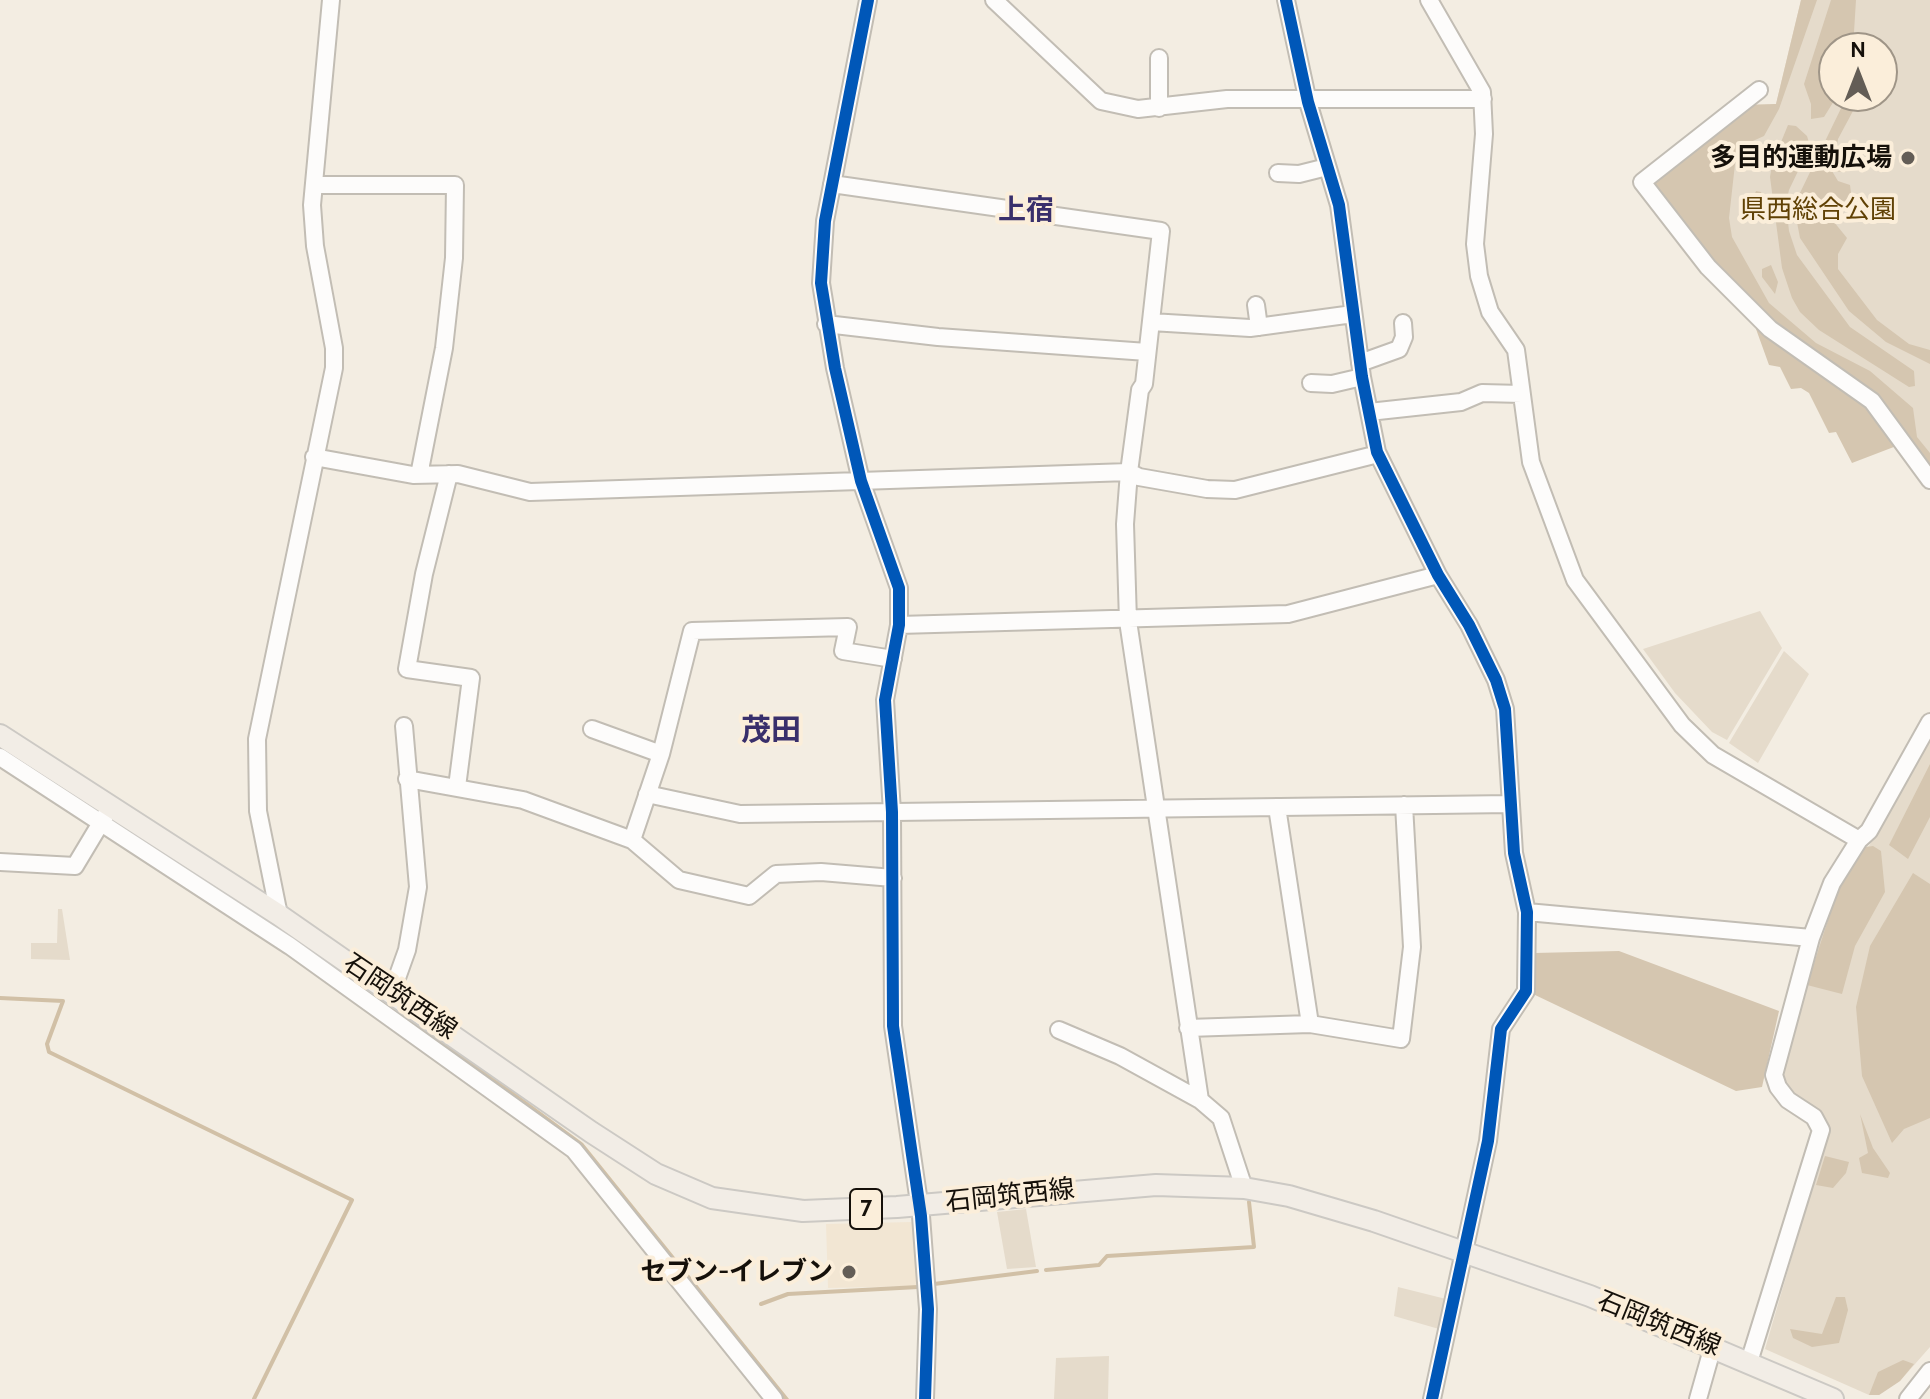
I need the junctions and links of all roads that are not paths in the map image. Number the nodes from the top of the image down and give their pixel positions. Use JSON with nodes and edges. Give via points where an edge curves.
{"nodes":[{"id":1,"x":331,"y":0,"type":"edge"},
{"id":2,"x":868,"y":0,"type":"edge"},
{"id":3,"x":994,"y":0,"type":"edge"},
{"id":4,"x":1286,"y":0,"type":"edge"},
{"id":5,"x":1429,"y":0,"type":"edge"},
{"id":6,"x":1159,"y":58,"type":"dead end"},
{"id":7,"x":1759,"y":90,"type":"dead end"},
{"id":8,"x":1483,"y":99,"type":"junction"},
{"id":9,"x":1308,"y":102,"type":"junction"},
{"id":10,"x":1159,"y":108,"type":"junction"},
{"id":11,"x":1327,"y":167,"type":"junction"},
{"id":12,"x":1278,"y":173,"type":"dead end"},
{"id":13,"x":832,"y":184,"type":"junction"},
{"id":14,"x":314,"y":185,"type":"junction"},
{"id":15,"x":1256,"y":305,"type":"dead end"},
{"id":16,"x":1353,"y":314,"type":"junction"},
{"id":17,"x":1151,"y":322,"type":"junction"},
{"id":18,"x":1403,"y":323,"type":"dead end"},
{"id":19,"x":826,"y":324,"type":"junction"},
{"id":20,"x":1259,"y":327,"type":"junction"},
{"id":21,"x":1147,"y":352,"type":"junction"},
{"id":22,"x":1361,"y":370,"type":"junction"},
{"id":23,"x":1311,"y":383,"type":"dead end"},
{"id":24,"x":1522,"y":394,"type":"junction"},
{"id":25,"x":1369,"y":412,"type":"junction"},
{"id":26,"x":1378,"y":454,"type":"junction"},
{"id":27,"x":314,"y":457,"type":"junction"},
{"id":28,"x":1129,"y":472,"type":"junction"},
{"id":29,"x":449,"y":474,"type":"junction"},
{"id":30,"x":419,"y":475,"type":"junction"},
{"id":31,"x":1930,"y":480,"type":"edge"},
{"id":32,"x":861,"y":481,"type":"junction"},
{"id":33,"x":1438,"y":575,"type":"junction"},
{"id":34,"x":1128,"y":621,"type":"junction"},
{"id":35,"x":899,"y":625,"type":"junction"},
{"id":36,"x":893,"y":659,"type":"junction"},
{"id":37,"x":1930,"y":722,"type":"edge"},
{"id":38,"x":404,"y":726,"type":"dead end"},
{"id":39,"x":592,"y":729,"type":"dead end"},
{"id":40,"x":0,"y":735,"type":"edge"},
{"id":41,"x":661,"y":754,"type":"junction"},
{"id":42,"x":0,"y":757,"type":"edge"},
{"id":43,"x":407,"y":779,"type":"junction"},
{"id":44,"x":457,"y":787,"type":"junction"},
{"id":45,"x":647,"y":794,"type":"junction"},
{"id":46,"x":1511,"y":804,"type":"junction"},
{"id":47,"x":1404,"y":805,"type":"junction"},
{"id":48,"x":1277,"y":807,"type":"junction"},
{"id":49,"x":1156,"y":809,"type":"junction"},
{"id":50,"x":892,"y":812,"type":"junction"},
{"id":51,"x":106,"y":814,"type":"junction"},
{"id":52,"x":632,"y":840,"type":"junction"},
{"id":53,"x":1859,"y":840,"type":"junction"},
{"id":54,"x":0,"y":862,"type":"edge"},
{"id":55,"x":893,"y":878,"type":"junction"},
{"id":56,"x":1527,"y":912,"type":"junction"},
{"id":57,"x":279,"y":915,"type":"junction"},
{"id":58,"x":296,"y":938,"type":"junction"},
{"id":59,"x":1811,"y":938,"type":"junction"},
{"id":60,"x":392,"y":992,"type":"junction"},
{"id":61,"x":1310,"y":1024,"type":"junction"},
{"id":62,"x":1188,"y":1028,"type":"junction"},
{"id":63,"x":1059,"y":1030,"type":"dead end"},
{"id":64,"x":1200,"y":1100,"type":"junction"},
{"id":65,"x":1244,"y":1188,"type":"junction"},
{"id":66,"x":920,"y":1205,"type":"junction"},
{"id":67,"x":1462,"y":1252,"type":"junction"},
{"id":68,"x":1713,"y":1346,"type":"junction"},
{"id":69,"x":1749,"y":1362,"type":"junction"},
{"id":70,"x":1930,"y":1371,"type":"edge"},
{"id":71,"x":774,"y":1399,"type":"edge"},
{"id":72,"x":925,"y":1399,"type":"edge"},
{"id":73,"x":1432,"y":1399,"type":"edge"},
{"id":74,"x":1698,"y":1399,"type":"edge"},
{"id":75,"x":1833,"y":1399,"type":"edge"},
{"id":76,"x":1908,"y":1399,"type":"edge"}],
"edges":[{"from":1,"to":14,"type":"street"},
{"from":2,"to":13,"type":"street"},
{"from":3,"to":10,"type":"street","via":[[1101,101]]},
{"from":4,"to":9,"type":"street"},
{"from":5,"to":8,"type":"street"},
{"from":6,"to":10,"type":"street"},
{"from":7,"to":31,"type":"street","via":[[1642,182],[1708,267],[1770,329],[1872,401]]},
{"from":8,"to":9,"type":"street"},
{"from":8,"to":24,"type":"street","via":[[1475,244],[1479,276],[1490,312],[1516,350]]},
{"from":9,"to":10,"type":"street","via":[[1227,99]]},
{"from":9,"to":11,"type":"street"},
{"from":11,"to":12,"type":"street"},
{"from":11,"to":16,"type":"street","via":[[1339,205]]},
{"from":13,"to":17,"type":"street","via":[[1161,231]]},
{"from":13,"to":19,"type":"street","via":[[821,283]]},
{"from":14,"to":27,"type":"street","via":[[315,246],[334,348],[331,387]]},
{"from":14,"to":30,"type":"street","via":[[455,185],[444,348]]},
{"from":15,"to":20,"type":"street"},
{"from":16,"to":20,"type":"street"},
{"from":16,"to":22,"type":"street"},
{"from":17,"to":20,"type":"street"},
{"from":17,"to":21,"type":"street"},
{"from":18,"to":22,"type":"street","via":[[1399,349]]},
{"from":19,"to":21,"type":"street"},
{"from":19,"to":32,"type":"street"},
{"from":21,"to":28,"type":"street"},
{"from":22,"to":23,"type":"street","via":[[1332,384]]},
{"from":22,"to":25,"type":"street"},
{"from":24,"to":25,"type":"street","via":[[1482,393],[1461,402]]},
{"from":24,"to":53,"type":"street","via":[[1531,462],[1575,580],[1632,660],[1682,725],[1713,755]]},
{"from":25,"to":26,"type":"street"},
{"from":26,"to":28,"type":"street","via":[[1235,490]]},
{"from":26,"to":33,"type":"street"},
{"from":27,"to":30,"type":"street"},
{"from":27,"to":57,"type":"street","via":[[257,739],[258,811]]},
{"from":28,"to":32,"type":"street"},
{"from":28,"to":34,"type":"street"},
{"from":29,"to":30,"type":"street"},
{"from":29,"to":32,"type":"street","via":[[530,492]]},
{"from":29,"to":44,"type":"street","via":[[407,669],[471,678]]},
{"from":32,"to":35,"type":"street","via":[[899,588]]},
{"from":33,"to":34,"type":"street","via":[[1288,614]]},
{"from":33,"to":46,"type":"street","via":[[1496,680],[1505,709]]},
{"from":34,"to":35,"type":"street"},
{"from":34,"to":49,"type":"street"},
{"from":35,"to":36,"type":"street"},
{"from":36,"to":41,"type":"street","via":[[843,651],[848,627],[692,631]]},
{"from":36,"to":50,"type":"street","via":[[885,700]]},
{"from":37,"to":53,"type":"street"},
{"from":38,"to":43,"type":"street"},
{"from":39,"to":41,"type":"street"},
{"from":40,"to":51,"type":"main road","name":"石岡筑西線","number":"7"},
{"from":41,"to":45,"type":"street"},
{"from":42,"to":51,"type":"street"},
{"from":43,"to":44,"type":"street"},
{"from":43,"to":60,"type":"street","via":[[418,887],[407,950]]},
{"from":44,"to":52,"type":"street","via":[[523,800]]},
{"from":45,"to":50,"type":"street","via":[[740,814]]},
{"from":45,"to":52,"type":"street"},
{"from":46,"to":47,"type":"street"},
{"from":46,"to":56,"type":"street","via":[[1514,853]]},
{"from":47,"to":48,"type":"street"},
{"from":47,"to":61,"type":"street","via":[[1412,947],[1401,1039]]},
{"from":48,"to":49,"type":"street"},
{"from":48,"to":61,"type":"street"},
{"from":49,"to":50,"type":"street"},
{"from":49,"to":62,"type":"street"},
{"from":50,"to":55,"type":"street"},
{"from":51,"to":54,"type":"street","via":[[75,866]]},
{"from":51,"to":57,"type":"main road","name":"石岡筑西線","number":"7"},
{"from":51,"to":58,"type":"street"},
{"from":52,"to":55,"type":"street","via":[[679,880],[749,896],[776,874]]},
{"from":53,"to":59,"type":"street","via":[[1832,883]]},
{"from":55,"to":66,"type":"street","via":[[893,1026]]},
{"from":56,"to":59,"type":"street"},
{"from":56,"to":67,"type":"street","via":[[1526,991],[1501,1029],[1488,1141]]},
{"from":57,"to":58,"type":"main road","name":"石岡筑西線","number":"7"},
{"from":58,"to":60,"type":"main road","name":"石岡筑西線","number":"7"},
{"from":58,"to":71,"type":"street","via":[[574,1150]]},
{"from":59,"to":69,"type":"street","via":[[1774,1075],[1788,1100],[1814,1117],[1821,1130]]},
{"from":60,"to":66,"type":"main road","name":"石岡筑西線","number":"7","via":[[591,1132],[693,1191],[742,1204],[803,1211]]},
{"from":61,"to":62,"type":"street"},
{"from":62,"to":64,"type":"street"},
{"from":63,"to":64,"type":"street"},
{"from":64,"to":65,"type":"street","via":[[1221,1118]]},
{"from":65,"to":66,"type":"main road","name":"石岡筑西線","number":"7","via":[[1118,1186]]},
{"from":65,"to":67,"type":"main road","name":"石岡筑西線","number":"7","via":[[1327,1205]]},
{"from":66,"to":72,"type":"street","via":[[928,1309]]},
{"from":67,"to":68,"type":"main road","name":"石岡筑西線","number":"7"},
{"from":67,"to":73,"type":"street"},
{"from":68,"to":69,"type":"main road","name":"石岡筑西線","number":"7"},
{"from":68,"to":74,"type":"street"},
{"from":69,"to":75,"type":"main road","name":"石岡筑西線","number":"7"},
{"from":70,"to":76,"type":"street"}]}
